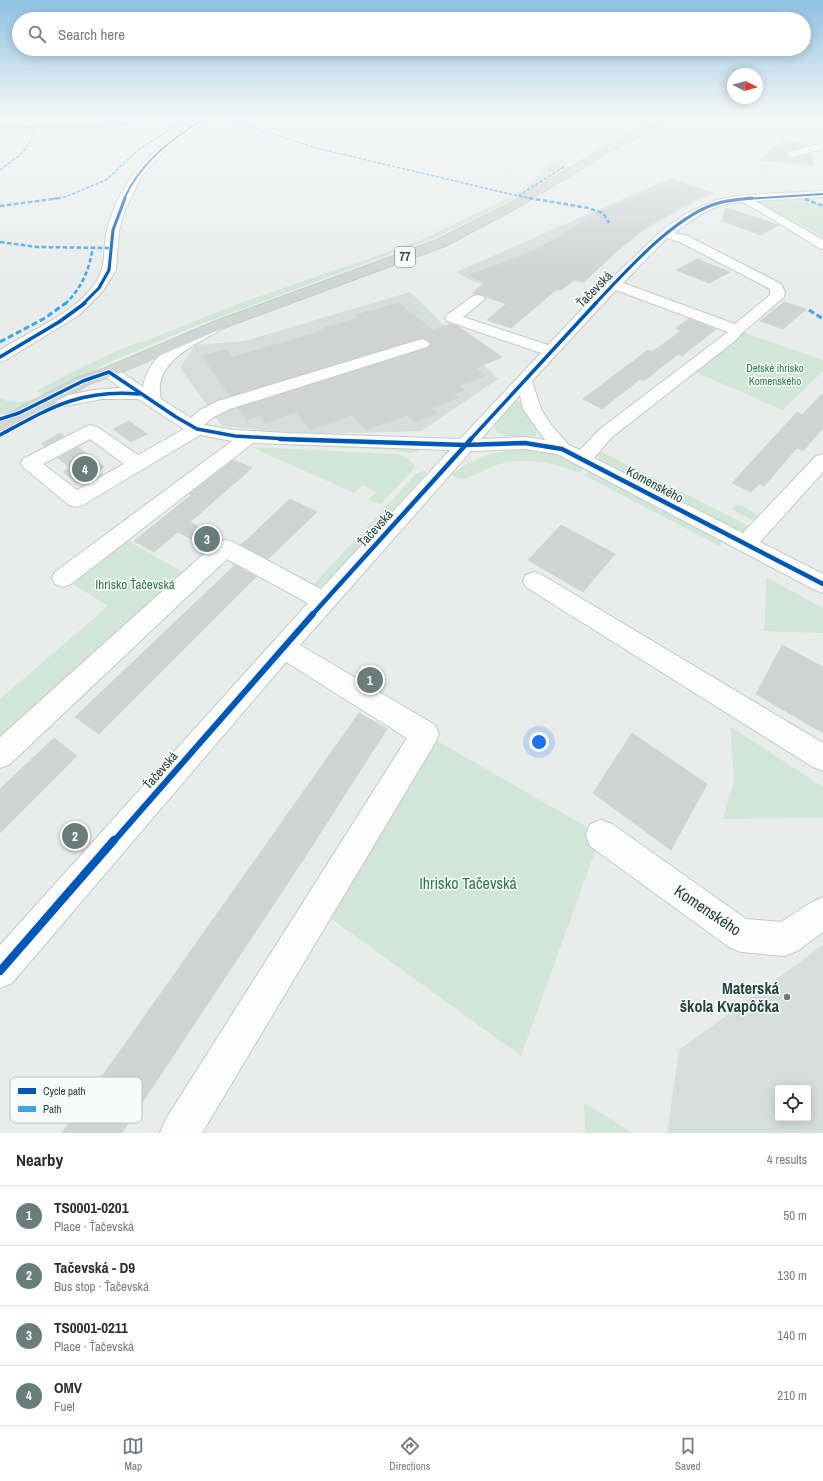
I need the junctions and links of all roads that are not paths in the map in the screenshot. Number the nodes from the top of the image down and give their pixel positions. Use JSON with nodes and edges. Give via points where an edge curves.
{"nodes":[{"id":1,"x":140,"y":170,"type":"edge"},
{"id":2,"x":573,"y":170,"type":"edge"},
{"id":3,"x":823,"y":194,"type":"edge"},
{"id":4,"x":743,"y":198,"type":"junction"},
{"id":5,"x":661,"y":238,"type":"junction"},
{"id":6,"x":823,"y":245,"type":"edge"},
{"id":7,"x":614,"y":284,"type":"junction"},
{"id":8,"x":478,"y":299,"type":"dead end"},
{"id":9,"x":221,"y":324,"type":"junction"},
{"id":10,"x":737,"y":330,"type":"junction"},
{"id":11,"x":422,"y":344,"type":"dead end"},
{"id":12,"x":551,"y":351,"type":"junction"},
{"id":13,"x":0,"y":356,"type":"edge"},
{"id":14,"x":109,"y":372,"type":"junction"},
{"id":15,"x":524,"y":380,"type":"junction"},
{"id":16,"x":148,"y":398,"type":"junction"},
{"id":17,"x":64,"y":401,"type":"junction"},
{"id":18,"x":19,"y":414,"type":"junction"},
{"id":19,"x":0,"y":419,"type":"edge"},
{"id":20,"x":0,"y":425,"type":"edge"},
{"id":21,"x":195,"y":428,"type":"junction"},
{"id":22,"x":0,"y":435,"type":"edge"},
{"id":23,"x":248,"y":436,"type":"junction"},
{"id":24,"x":465,"y":445,"type":"junction"},
{"id":25,"x":562,"y":449,"type":"junction"},
{"id":26,"x":583,"y":458,"type":"junction"},
{"id":27,"x":823,"y":460,"type":"edge"},
{"id":28,"x":137,"y":464,"type":"junction"},
{"id":29,"x":746,"y":544,"type":"junction"},
{"id":30,"x":63,"y":578,"type":"dead end"},
{"id":31,"x":534,"y":581,"type":"dead end"},
{"id":32,"x":823,"y":584,"type":"edge"},
{"id":33,"x":324,"y":601,"type":"junction"},
{"id":34,"x":283,"y":647,"type":"junction"},
{"id":35,"x":0,"y":756,"type":"edge"},
{"id":36,"x":823,"y":758,"type":"edge"},
{"id":37,"x":601,"y":835,"type":"dead end"},
{"id":38,"x":823,"y":913,"type":"edge"},
{"id":39,"x":0,"y":971,"type":"edge"},
{"id":40,"x":180,"y":1133,"type":"edge"}],
"edges":[{"from":1,"to":13,"type":"street","via":[[126,191],[113,231],[108,274],[94,293],[52,327]]},
{"from":2,"to":9,"type":"main road","number":"77","via":[[509,208],[441,243]]},
{"from":3,"to":4,"type":"street","name":"Ťačevská"},
{"from":4,"to":5,"type":"street","name":"Ťačevská","via":[[709,206],[682,221]]},
{"from":4,"to":6,"type":"street"},
{"from":5,"to":7,"type":"street","name":"Ťačevská"},
{"from":5,"to":10,"type":"street","via":[[684,239],[776,287],[778,292],[774,300]]},
{"from":7,"to":10,"type":"street"},
{"from":7,"to":12,"type":"street","name":"Ťačevská"},
{"from":8,"to":12,"type":"street","via":[[452,318]]},
{"from":9,"to":14,"type":"main road","number":"77"},
{"from":9,"to":16,"type":"street","via":[[174,352],[160,365],[152,379]]},
{"from":10,"to":26,"type":"street","via":[[606,433]]},
{"from":11,"to":21,"type":"street","via":[[224,405],[206,414]]},
{"from":12,"to":15,"type":"street","name":"Ťačevská"},
{"from":14,"to":16,"type":"street"},
{"from":14,"to":17,"type":"main road","number":"77","via":[[91,386]]},
{"from":14,"to":18,"type":"main road","number":"77","via":[[83,381]]},
{"from":15,"to":24,"type":"street","name":"Ťačevská"},
{"from":15,"to":25,"type":"street","via":[[532,409]]},
{"from":16,"to":17,"type":"street","via":[[112,392]]},
{"from":16,"to":21,"type":"street"},
{"from":17,"to":22,"type":"main road","number":"77"},
{"from":18,"to":19,"type":"street"},
{"from":18,"to":20,"type":"main road","number":"77"},
{"from":21,"to":23,"type":"street","name":"Komenského"},
{"from":21,"to":28,"type":"street"},
{"from":23,"to":24,"type":"street","name":"Komenského"},
{"from":23,"to":30,"type":"street"},
{"from":24,"to":25,"type":"street","name":"Komenského","via":[[525,443]]},
{"from":24,"to":33,"type":"street","name":"Ťačevská"},
{"from":25,"to":26,"type":"street","name":"Komenského"},
{"from":26,"to":29,"type":"street","name":"Komenského"},
{"from":27,"to":29,"type":"street"},
{"from":28,"to":28,"type":"street","via":[[91,431],[30,463],[76,500]]},
{"from":29,"to":32,"type":"street","name":"Komenského"},
{"from":31,"to":36,"type":"street"},
{"from":33,"to":34,"type":"street","name":"Ťačevská"},
{"from":33,"to":35,"type":"street","via":[[225,548]]},
{"from":34,"to":39,"type":"street","name":"Ťačevská"},
{"from":34,"to":40,"type":"street","via":[[425,734]]},
{"from":37,"to":38,"type":"street","name":"Komenského","via":[[741,935],[785,939]]}]}
